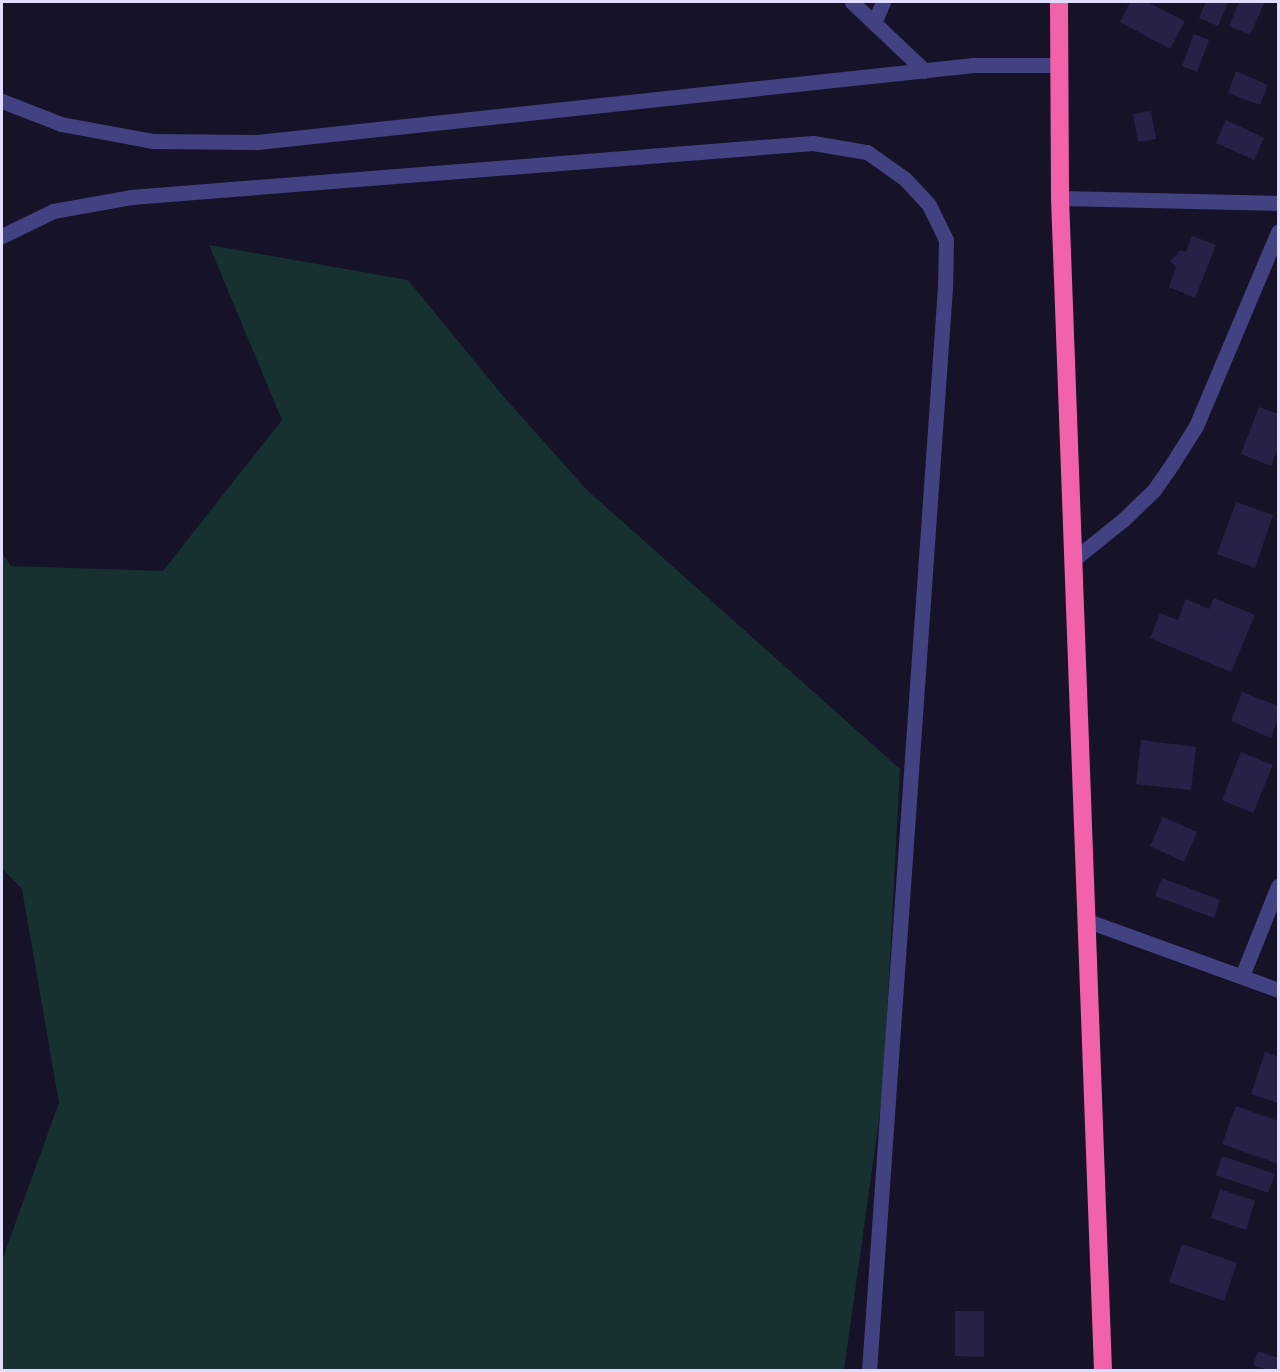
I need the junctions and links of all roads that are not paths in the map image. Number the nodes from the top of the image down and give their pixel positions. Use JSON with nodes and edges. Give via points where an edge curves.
{"nodes":[{"id":1,"x":852,"y":2,"type":"edge"},
{"id":2,"x":883,"y":2,"type":"edge"},
{"id":3,"x":1059,"y":2,"type":"edge"},
{"id":4,"x":874,"y":23,"type":"junction"},
{"id":5,"x":1059,"y":65,"type":"junction"},
{"id":6,"x":925,"y":71,"type":"junction"},
{"id":7,"x":2,"y":101,"type":"edge"},
{"id":8,"x":1060,"y":198,"type":"junction"},
{"id":9,"x":1278,"y":203,"type":"edge"},
{"id":10,"x":1278,"y":232,"type":"edge"},
{"id":11,"x":2,"y":236,"type":"edge"},
{"id":12,"x":1073,"y":560,"type":"junction"},
{"id":13,"x":1278,"y":886,"type":"edge"},
{"id":14,"x":1085,"y":920,"type":"junction"},
{"id":15,"x":1242,"y":976,"type":"junction"},
{"id":16,"x":1278,"y":990,"type":"edge"},
{"id":17,"x":869,"y":1371,"type":"edge"},
{"id":18,"x":1103,"y":1371,"type":"edge"}],
"edges":[{"from":1,"to":4,"type":"street"},
{"from":2,"to":4,"type":"street"},
{"from":3,"to":5,"type":"highway"},
{"from":4,"to":6,"type":"street"},
{"from":5,"to":6,"type":"street","via":[[974,64]]},
{"from":5,"to":8,"type":"highway"},
{"from":6,"to":7,"type":"street","via":[[257,142],[153,141],[61,124]]},
{"from":8,"to":9,"type":"street"},
{"from":8,"to":12,"type":"highway"},
{"from":10,"to":12,"type":"street","via":[[1196,426],[1173,464],[1154,490]]},
{"from":11,"to":17,"type":"street","via":[[53,211],[131,197],[813,143],[867,152],[905,179],[929,205],[946,240],[945,287]]},
{"from":12,"to":14,"type":"highway"},
{"from":13,"to":15,"type":"street"},
{"from":14,"to":15,"type":"street"},
{"from":14,"to":18,"type":"highway"},
{"from":15,"to":16,"type":"street"}]}
